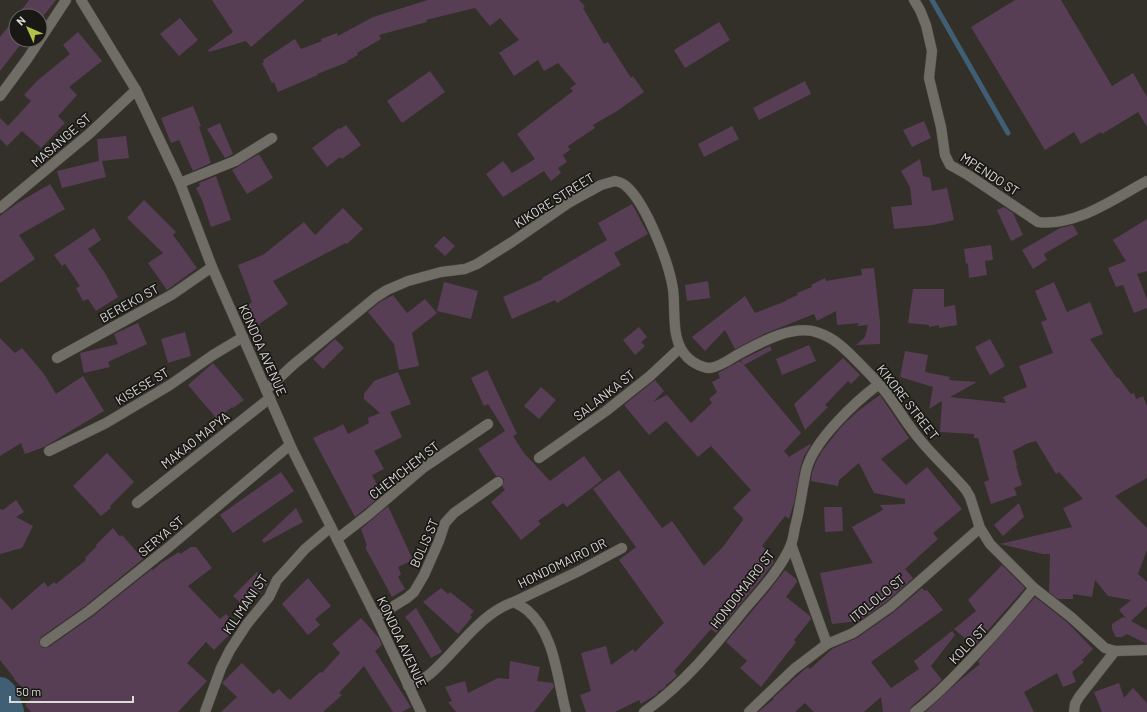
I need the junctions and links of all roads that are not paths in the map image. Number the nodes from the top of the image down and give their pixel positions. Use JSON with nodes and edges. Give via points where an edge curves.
{"nodes":[{"id":1,"x":66,"y":0,"type":"edge"},
{"id":2,"x":81,"y":0,"type":"edge"},
{"id":3,"x":914,"y":0,"type":"edge"},
{"id":4,"x":136,"y":90,"type":"junction"},
{"id":5,"x":0,"y":96,"type":"edge"},
{"id":6,"x":272,"y":138,"type":"dead end"},
{"id":7,"x":1147,"y":180,"type":"edge"},
{"id":8,"x":180,"y":183,"type":"junction"},
{"id":9,"x":0,"y":208,"type":"edge"},
{"id":10,"x":212,"y":267,"type":"junction"},
{"id":11,"x":243,"y":336,"type":"junction"},
{"id":12,"x":680,"y":348,"type":"junction"},
{"id":13,"x":57,"y":358,"type":"dead end"},
{"id":14,"x":879,"y":384,"type":"junction"},
{"id":15,"x":268,"y":394,"type":"junction"},
{"id":16,"x":488,"y":424,"type":"dead end"},
{"id":17,"x":290,"y":445,"type":"junction"},
{"id":18,"x":49,"y":450,"type":"dead end"},
{"id":19,"x":539,"y":458,"type":"dead end"},
{"id":20,"x":498,"y":482,"type":"dead end"},
{"id":21,"x":137,"y":503,"type":"dead end"},
{"id":22,"x":331,"y":527,"type":"junction"},
{"id":23,"x":980,"y":528,"type":"junction"},
{"id":24,"x":337,"y":539,"type":"junction"},
{"id":25,"x":791,"y":544,"type":"junction"},
{"id":26,"x":622,"y":548,"type":"dead end"},
{"id":27,"x":1034,"y":588,"type":"junction"},
{"id":28,"x":514,"y":602,"type":"junction"},
{"id":29,"x":376,"y":617,"type":"junction"},
{"id":30,"x":45,"y":642,"type":"dead end"},
{"id":31,"x":827,"y":644,"type":"junction"},
{"id":32,"x":1147,"y":650,"type":"edge"},
{"id":33,"x":1115,"y":651,"type":"junction"},
{"id":34,"x":408,"y":686,"type":"junction"},
{"id":35,"x":419,"y":709,"type":"edge"},
{"id":36,"x":205,"y":712,"type":"edge"},
{"id":37,"x":408,"y":712,"type":"edge"},
{"id":38,"x":566,"y":712,"type":"edge"},
{"id":39,"x":644,"y":712,"type":"edge"},
{"id":40,"x":748,"y":712,"type":"edge"},
{"id":41,"x":914,"y":712,"type":"edge"},
{"id":42,"x":1074,"y":712,"type":"edge"}],
"edges":[{"from":1,"to":5,"type":"street"},
{"from":2,"to":4,"type":"street","name":"KONDOA AVENUE"},
{"from":3,"to":7,"type":"street","name":"MPENDO ST","via":[[926,24],[932,51],[929,78],[945,155],[950,165],[1038,222],[1049,223],[1087,213]]},
{"from":4,"to":8,"type":"street","name":"KONDOA AVENUE"},
{"from":4,"to":9,"type":"street","name":"MASANGE ST"},
{"from":6,"to":8,"type":"street","via":[[235,161]]},
{"from":8,"to":10,"type":"street","name":"KONDOA AVENUE"},
{"from":10,"to":11,"type":"street","name":"KONDOA AVENUE"},
{"from":10,"to":13,"type":"street","name":"BEREKO ST","via":[[173,294]]},
{"from":11,"to":15,"type":"street","name":"KONDOA AVENUE"},
{"from":11,"to":18,"type":"street","name":"KISESE ST","via":[[170,385],[106,422]]},
{"from":12,"to":14,"type":"street","name":"KIKORE STREET","via":[[694,363],[708,368],[796,330],[817,332],[844,347]]},
{"from":12,"to":15,"type":"street","name":"KIKORE STREET","via":[[669,270],[657,238],[638,202],[627,187],[615,180],[570,202],[477,264],[418,278],[387,290],[294,365]]},
{"from":12,"to":19,"type":"street","name":"SALANKA ST","via":[[606,411]]},
{"from":14,"to":23,"type":"street","name":"KIKORE STREET","via":[[921,442],[966,490]]},
{"from":14,"to":25,"type":"street","name":"HONDOMAIRO ST","via":[[850,409],[812,455]]},
{"from":15,"to":17,"type":"street","name":"KONDOA AVENUE"},
{"from":15,"to":21,"type":"street","name":"MAKAO MAPYA"},
{"from":16,"to":24,"type":"street","name":"CHEMCHEM ST","via":[[423,468]]},
{"from":17,"to":22,"type":"street","name":"KONDOA AVENUE"},
{"from":17,"to":30,"type":"street","name":"SERYA ST","via":[[169,548]]},
{"from":20,"to":29,"type":"street","name":"BOLIS ST","via":[[454,513],[446,523],[424,576],[414,592]]},
{"from":22,"to":24,"type":"street","name":"KONDOA AVENUE"},
{"from":22,"to":36,"type":"street","name":"KILIMANI ST","via":[[305,549],[277,580],[269,597],[247,624],[221,668]]},
{"from":23,"to":27,"type":"street","name":"KIKORE STREET","via":[[997,552]]},
{"from":23,"to":31,"type":"street","name":"ITOLOLO ST","via":[[890,607],[853,633]]},
{"from":24,"to":29,"type":"street","name":"KONDOA AVENUE"},
{"from":25,"to":31,"type":"street"},
{"from":25,"to":39,"type":"street","name":"HONDOMAIRO ST","via":[[777,569],[724,635],[671,692]]},
{"from":26,"to":28,"type":"street","name":"HONDOMAIRO DR"},
{"from":27,"to":33,"type":"street","name":"KIKORE STREET","via":[[1105,648]]},
{"from":27,"to":41,"type":"street","name":"KOLO ST","via":[[1005,624],[961,670]]},
{"from":28,"to":34,"type":"street","via":[[491,613],[428,676]]},
{"from":28,"to":38,"type":"street","via":[[526,609],[544,630]]},
{"from":29,"to":34,"type":"street","name":"KONDOA AVENUE"},
{"from":31,"to":40,"type":"street","name":"ITOLOLO ST","via":[[794,669]]},
{"from":32,"to":33,"type":"street","name":"KIKORE STREET"},
{"from":33,"to":42,"type":"street","via":[[1079,697]]},
{"from":34,"to":35,"type":"street","name":"KONDOA AVENUE"},
{"from":35,"to":37,"type":"street"}]}
